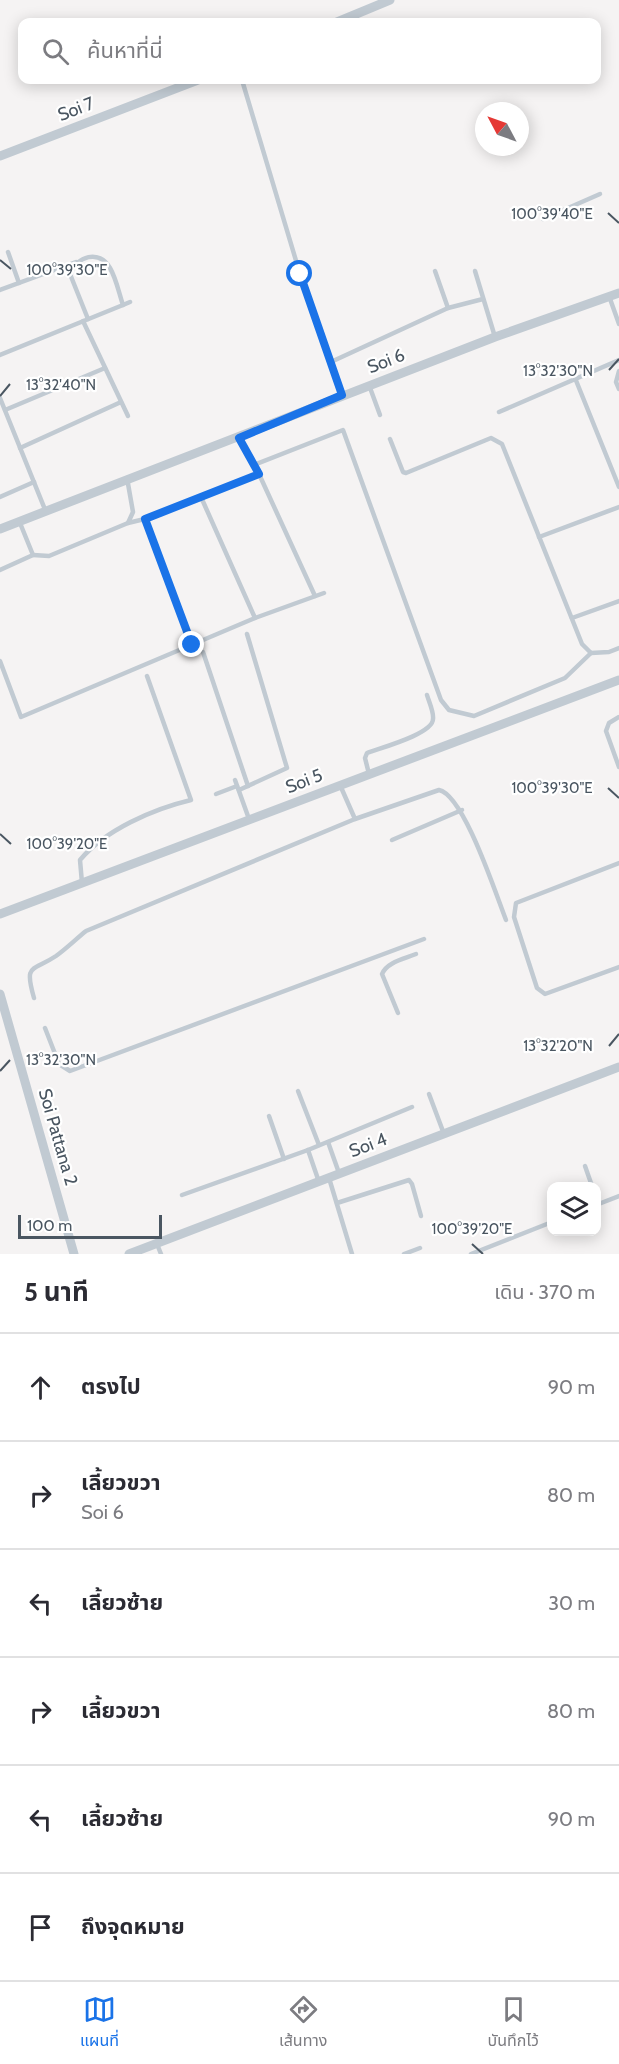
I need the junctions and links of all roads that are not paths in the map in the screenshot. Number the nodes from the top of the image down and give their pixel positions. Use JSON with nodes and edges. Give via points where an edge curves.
{"nodes":[{"id":1,"x":390,"y":0,"type":"edge"},
{"id":2,"x":347,"y":18,"type":"edge"},
{"id":3,"x":188,"y":84,"type":"edge"},
{"id":4,"x":243,"y":84,"type":"edge"},
{"id":5,"x":0,"y":156,"type":"edge"},
{"id":6,"x":600,"y":194,"type":"dead end"},
{"id":7,"x":543,"y":219,"type":"dead end"},
{"id":8,"x":8,"y":252,"type":"dead end"},
{"id":9,"x":79,"y":261,"type":"junction"},
{"id":10,"x":435,"y":271,"type":"dead end"},
{"id":11,"x":475,"y":271,"type":"dead end"},
{"id":12,"x":19,"y":283,"type":"junction"},
{"id":13,"x":0,"y":290,"type":"edge"},
{"id":14,"x":614,"y":295,"type":"edge"},
{"id":15,"x":483,"y":299,"type":"junction"},
{"id":16,"x":130,"y":302,"type":"dead end"},
{"id":17,"x":123,"y":305,"type":"junction"},
{"id":18,"x":448,"y":308,"type":"junction"},
{"id":19,"x":86,"y":320,"type":"junction"},
{"id":20,"x":619,"y":324,"type":"edge"},
{"id":21,"x":495,"y":337,"type":"junction"},
{"id":22,"x":0,"y":356,"type":"edge"},
{"id":23,"x":619,"y":360,"type":"edge"},
{"id":24,"x":333,"y":361,"type":"junction"},
{"id":25,"x":105,"y":368,"type":"junction"},
{"id":26,"x":619,"y":370,"type":"edge"},
{"id":27,"x":575,"y":378,"type":"junction"},
{"id":28,"x":369,"y":385,"type":"junction"},
{"id":29,"x":619,"y":389,"type":"edge"},
{"id":30,"x":342,"y":395,"type":"junction"},
{"id":31,"x":1,"y":401,"type":"edge"},
{"id":32,"x":121,"y":402,"type":"junction"},
{"id":33,"x":5,"y":410,"type":"junction"},
{"id":34,"x":499,"y":412,"type":"dead end"},
{"id":35,"x":380,"y":415,"type":"dead end"},
{"id":36,"x":128,"y":416,"type":"dead end"},
{"id":37,"x":239,"y":438,"type":"junction"},
{"id":38,"x":390,"y":439,"type":"dead end"},
{"id":39,"x":20,"y":448,"type":"junction"},
{"id":40,"x":254,"y":465,"type":"junction"},
{"id":41,"x":259,"y":474,"type":"junction"},
{"id":42,"x":127,"y":478,"type":"junction"},
{"id":43,"x":34,"y":482,"type":"junction"},
{"id":44,"x":619,"y":487,"type":"edge"},
{"id":45,"x":0,"y":497,"type":"edge"},
{"id":46,"x":201,"y":497,"type":"junction"},
{"id":47,"x":619,"y":507,"type":"edge"},
{"id":48,"x":46,"y":512,"type":"junction"},
{"id":49,"x":145,"y":519,"type":"junction"},
{"id":50,"x":19,"y":520,"type":"junction"},
{"id":51,"x":128,"y":523,"type":"junction"},
{"id":52,"x":0,"y":529,"type":"edge"},
{"id":53,"x":539,"y":537,"type":"junction"},
{"id":54,"x":33,"y":555,"type":"junction"},
{"id":55,"x":0,"y":570,"type":"edge"},
{"id":56,"x":324,"y":593,"type":"dead end"},
{"id":57,"x":315,"y":596,"type":"junction"},
{"id":58,"x":619,"y":602,"type":"edge"},
{"id":59,"x":255,"y":618,"type":"junction"},
{"id":60,"x":572,"y":618,"type":"junction"},
{"id":61,"x":247,"y":634,"type":"dead end"},
{"id":62,"x":192,"y":645,"type":"junction"},
{"id":63,"x":619,"y":648,"type":"edge"},
{"id":64,"x":203,"y":652,"type":"dead end"},
{"id":65,"x":591,"y":653,"type":"junction"},
{"id":66,"x":0,"y":661,"type":"edge"},
{"id":67,"x":147,"y":676,"type":"dead end"},
{"id":68,"x":619,"y":680,"type":"edge"},
{"id":69,"x":427,"y":695,"type":"dead end"},
{"id":70,"x":619,"y":717,"type":"edge"},
{"id":71,"x":619,"y":767,"type":"edge"},
{"id":72,"x":369,"y":774,"type":"junction"},
{"id":73,"x":340,"y":785,"type":"junction"},
{"id":74,"x":237,"y":786,"type":"junction"},
{"id":75,"x":248,"y":786,"type":"junction"},
{"id":76,"x":216,"y":794,"type":"dead end"},
{"id":77,"x":462,"y":810,"type":"junction"},
{"id":78,"x":249,"y":819,"type":"junction"},
{"id":79,"x":355,"y":819,"type":"junction"},
{"id":80,"x":392,"y":840,"type":"dead end"},
{"id":81,"x":619,"y":863,"type":"edge"},
{"id":82,"x":82,"y":883,"type":"junction"},
{"id":83,"x":0,"y":914,"type":"edge"},
{"id":84,"x":506,"y":920,"type":"dead end"},
{"id":85,"x":424,"y":939,"type":"dead end"},
{"id":86,"x":416,"y":954,"type":"dead end"},
{"id":87,"x":619,"y":967,"type":"edge"},
{"id":88,"x":0,"y":994,"type":"edge"},
{"id":89,"x":34,"y":998,"type":"dead end"},
{"id":90,"x":398,"y":1013,"type":"dead end"},
{"id":91,"x":45,"y":1028,"type":"dead end"},
{"id":92,"x":619,"y":1067,"type":"edge"},
{"id":93,"x":298,"y":1091,"type":"dead end"},
{"id":94,"x":429,"y":1094,"type":"dead end"},
{"id":95,"x":412,"y":1107,"type":"dead end"},
{"id":96,"x":269,"y":1116,"type":"dead end"},
{"id":97,"x":444,"y":1134,"type":"junction"},
{"id":98,"x":328,"y":1142,"type":"junction"},
{"id":99,"x":319,"y":1145,"type":"junction"},
{"id":100,"x":308,"y":1150,"type":"junction"},
{"id":101,"x":284,"y":1159,"type":"junction"},
{"id":102,"x":585,"y":1166,"type":"dead end"},
{"id":103,"x":339,"y":1174,"type":"junction"},
{"id":104,"x":329,"y":1178,"type":"junction"},
{"id":105,"x":319,"y":1182,"type":"junction"},
{"id":106,"x":591,"y":1182,"type":"edge"},
{"id":107,"x":182,"y":1196,"type":"dead end"},
{"id":108,"x":619,"y":1196,"type":"edge"},
{"id":109,"x":337,"y":1203,"type":"junction"},
{"id":110,"x":601,"y":1203,"type":"edge"},
{"id":111,"x":421,"y":1216,"type":"dead end"},
{"id":112,"x":547,"y":1224,"type":"edge"},
{"id":113,"x":157,"y":1244,"type":"junction"},
{"id":114,"x":420,"y":1248,"type":"dead end"},
{"id":115,"x":74,"y":1254,"type":"edge"},
{"id":116,"x":129,"y":1254,"type":"edge"},
{"id":117,"x":161,"y":1254,"type":"edge"},
{"id":118,"x":352,"y":1254,"type":"edge"},
{"id":119,"x":404,"y":1254,"type":"edge"},
{"id":120,"x":471,"y":1254,"type":"edge"}],
"edges":[{"from":1,"to":2,"type":"street"},
{"from":3,"to":5,"type":"street","name":"Soi 7"},
{"from":4,"to":24,"type":"lane","via":[[300,274]]},
{"from":6,"to":7,"type":"lane"},
{"from":8,"to":12,"type":"lane"},
{"from":9,"to":12,"type":"lane"},
{"from":9,"to":17,"type":"lane","via":[[97,256],[110,267]]},
{"from":9,"to":19,"type":"lane","via":[[70,274]]},
{"from":10,"to":18,"type":"lane"},
{"from":11,"to":15,"type":"lane"},
{"from":12,"to":13,"type":"lane"},
{"from":14,"to":20,"type":"lane"},
{"from":14,"to":21,"type":"street","name":"Soi 6"},
{"from":15,"to":18,"type":"lane"},
{"from":15,"to":21,"type":"lane"},
{"from":16,"to":17,"type":"lane"},
{"from":17,"to":19,"type":"lane"},
{"from":18,"to":24,"type":"lane"},
{"from":19,"to":22,"type":"lane"},
{"from":19,"to":25,"type":"lane"},
{"from":21,"to":28,"type":"street","name":"Soi 6"},
{"from":23,"to":27,"type":"lane"},
{"from":24,"to":30,"type":"lane"},
{"from":25,"to":32,"type":"lane"},
{"from":25,"to":33,"type":"lane"},
{"from":26,"to":29,"type":"lane"},
{"from":27,"to":34,"type":"lane"},
{"from":27,"to":44,"type":"lane"},
{"from":28,"to":30,"type":"street","name":"Soi 6"},
{"from":28,"to":35,"type":"lane"},
{"from":30,"to":37,"type":"street","name":"Soi 6"},
{"from":31,"to":33,"type":"lane"},
{"from":32,"to":36,"type":"lane"},
{"from":32,"to":39,"type":"lane"},
{"from":33,"to":39,"type":"lane"},
{"from":37,"to":40,"type":"lane"},
{"from":37,"to":42,"type":"street","name":"Soi 6"},
{"from":38,"to":53,"type":"lane","via":[[406,473],[491,438],[496,440],[502,444]]},
{"from":39,"to":43,"type":"lane"},
{"from":40,"to":41,"type":"lane"},
{"from":40,"to":65,"type":"lane","via":[[343,430],[441,700],[449,710],[474,716],[565,678]]},
{"from":41,"to":46,"type":"lane"},
{"from":41,"to":57,"type":"lane"},
{"from":42,"to":48,"type":"street","name":"Soi 6"},
{"from":42,"to":51,"type":"lane","via":[[133,512]]},
{"from":43,"to":45,"type":"lane"},
{"from":43,"to":48,"type":"lane"},
{"from":46,"to":49,"type":"lane"},
{"from":46,"to":59,"type":"lane"},
{"from":47,"to":53,"type":"lane"},
{"from":48,"to":50,"type":"street","name":"Soi 6"},
{"from":49,"to":51,"type":"lane"},
{"from":49,"to":62,"type":"lane"},
{"from":50,"to":52,"type":"street","name":"Soi 6"},
{"from":50,"to":54,"type":"lane"},
{"from":51,"to":54,"type":"lane","via":[[49,556]]},
{"from":53,"to":60,"type":"lane"},
{"from":54,"to":55,"type":"lane"},
{"from":56,"to":57,"type":"lane"},
{"from":57,"to":59,"type":"lane"},
{"from":58,"to":60,"type":"lane"},
{"from":59,"to":62,"type":"lane"},
{"from":60,"to":65,"type":"lane","via":[[582,644]]},
{"from":61,"to":75,"type":"lane","via":[[287,768]]},
{"from":62,"to":66,"type":"lane","via":[[21,717]]},
{"from":63,"to":65,"type":"lane"},
{"from":64,"to":75,"type":"lane"},
{"from":67,"to":82,"type":"lane","via":[[191,800],[100,840],[80,860]]},
{"from":68,"to":72,"type":"street","name":"Soi 5"},
{"from":69,"to":72,"type":"lane","via":[[434,718],[432,725],[424,732],[367,753]]},
{"from":70,"to":71,"type":"lane","via":[[606,730]]},
{"from":72,"to":73,"type":"street","name":"Soi 5"},
{"from":73,"to":78,"type":"street","name":"Soi 5"},
{"from":73,"to":79,"type":"lane"},
{"from":74,"to":75,"type":"lane"},
{"from":74,"to":76,"type":"lane"},
{"from":74,"to":78,"type":"lane"},
{"from":77,"to":79,"type":"lane","via":[[454,799],[439,790]]},
{"from":77,"to":80,"type":"lane"},
{"from":77,"to":84,"type":"lane"},
{"from":78,"to":82,"type":"street","name":"Soi 5"},
{"from":79,"to":89,"type":"lane","via":[[86,931],[32,969],[29,980]]},
{"from":81,"to":87,"type":"lane","via":[[516,903],[514,917],[537,988],[545,994]]},
{"from":82,"to":83,"type":"street","name":"Soi 5"},
{"from":85,"to":91,"type":"lane","via":[[70,1071],[59,1064]]},
{"from":86,"to":90,"type":"lane","via":[[387,966],[382,974]]},
{"from":88,"to":115,"type":"street","name":"Soi Pattana 2"},
{"from":92,"to":97,"type":"street","name":"Soi 4"},
{"from":93,"to":99,"type":"lane"},
{"from":94,"to":97,"type":"lane"},
{"from":95,"to":98,"type":"lane"},
{"from":96,"to":101,"type":"lane"},
{"from":97,"to":103,"type":"street","name":"Soi 4"},
{"from":98,"to":99,"type":"lane"},
{"from":98,"to":103,"type":"lane"},
{"from":99,"to":100,"type":"lane"},
{"from":100,"to":101,"type":"lane"},
{"from":100,"to":105,"type":"lane"},
{"from":101,"to":107,"type":"lane"},
{"from":102,"to":106,"type":"lane"},
{"from":103,"to":104,"type":"street","name":"Soi 4"},
{"from":104,"to":105,"type":"street","name":"Soi 4"},
{"from":104,"to":109,"type":"lane"},
{"from":105,"to":113,"type":"street","name":"Soi 4"},
{"from":108,"to":110,"type":"lane"},
{"from":109,"to":111,"type":"lane","via":[[409,1180]]},
{"from":109,"to":118,"type":"lane"},
{"from":112,"to":120,"type":"lane"},
{"from":113,"to":116,"type":"street","name":"Soi 4"},
{"from":113,"to":117,"type":"lane"},
{"from":114,"to":119,"type":"lane"}]}
